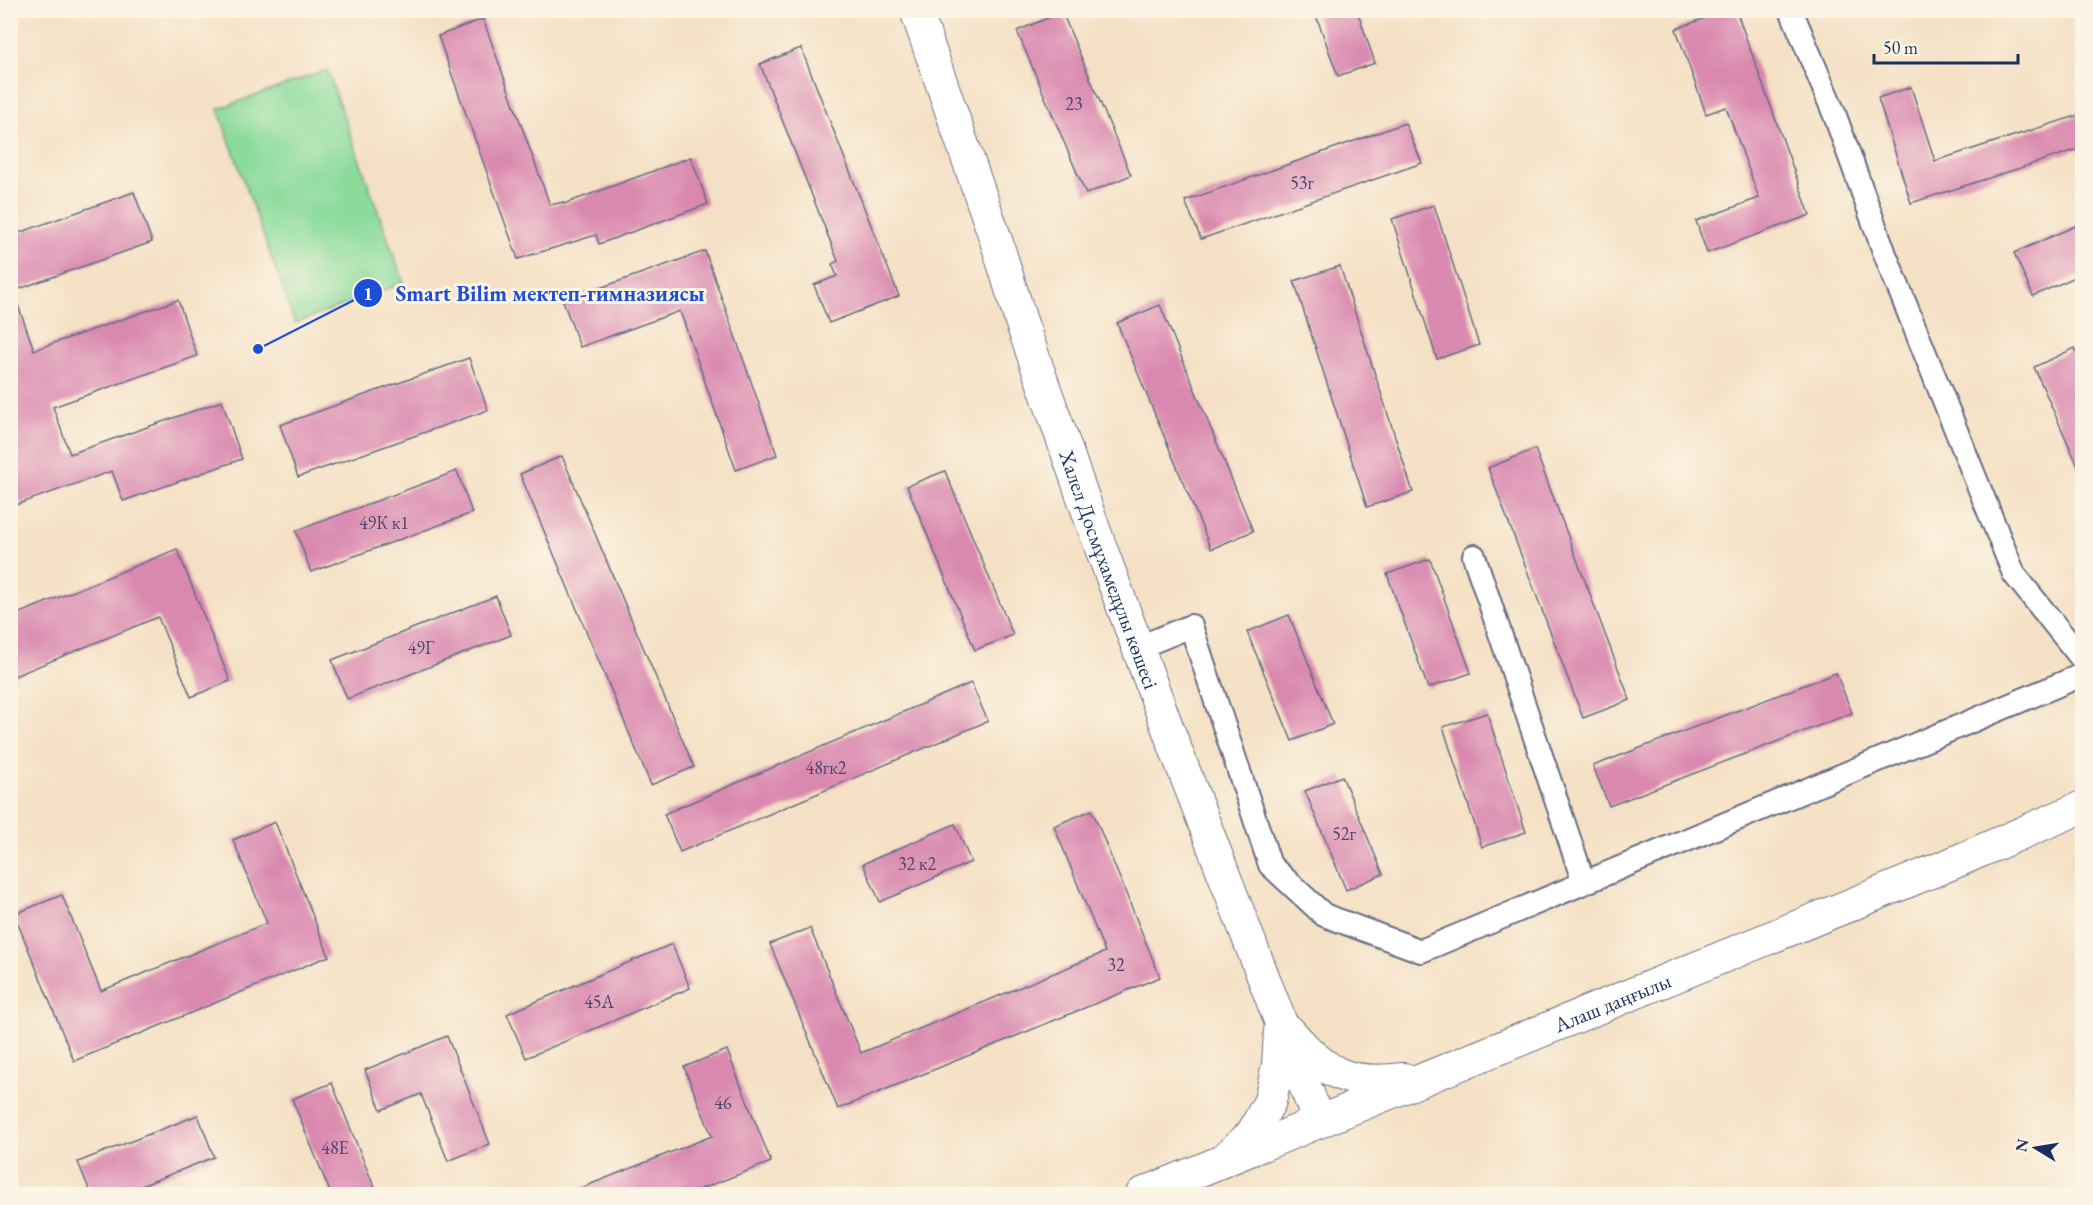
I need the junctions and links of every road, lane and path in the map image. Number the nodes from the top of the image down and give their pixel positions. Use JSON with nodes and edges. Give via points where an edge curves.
{"nodes":[{"id":1,"x":916,"y":10,"type":"edge"},
{"id":2,"x":1791,"y":10,"type":"edge"},
{"id":3,"x":1474,"y":556,"type":"dead end"},
{"id":4,"x":1137,"y":648,"type":"junction"},
{"id":5,"x":2082,"y":659,"type":"edge"},
{"id":6,"x":2082,"y":675,"type":"edge"},
{"id":7,"x":2082,"y":807,"type":"edge"},
{"id":8,"x":1584,"y":883,"type":"junction"},
{"id":9,"x":1280,"y":1021,"type":"junction"},
{"id":10,"x":1432,"y":1076,"type":"junction"},
{"id":11,"x":1319,"y":1122,"type":"junction"},
{"id":12,"x":1222,"y":1162,"type":"junction"},
{"id":13,"x":1142,"y":1194,"type":"edge"}],
"edges":[{"from":1,"to":4,"type":"main road","name":"Халел Досмұхамедұлы көшесі"},
{"from":2,"to":5,"type":"street","via":[[2014,574]]},
{"from":3,"to":8,"type":"street"},
{"from":4,"to":8,"type":"street","via":[[1191,626],[1269,865],[1324,915],[1421,951]]},
{"from":4,"to":9,"type":"main road","name":"Халел Досмұхамедұлы көшесі"},
{"from":6,"to":8,"type":"street"},
{"from":7,"to":10,"type":"main road","name":"Алаш даңғылы"},
{"from":9,"to":10,"type":"main road","via":[[1310,1054],[1342,1076],[1382,1082]]},
{"from":9,"to":11,"type":"main road","name":"Халел Досмұхамедұлы көшесі"},
{"from":9,"to":12,"type":"main road","via":[[1278,1065],[1269,1101],[1252,1134]]},
{"from":10,"to":11,"type":"main road","name":"Алаш даңғылы"},
{"from":11,"to":12,"type":"main road","name":"Алаш даңғылы"},
{"from":12,"to":13,"type":"main road","name":"Алаш даңғылы"}]}
